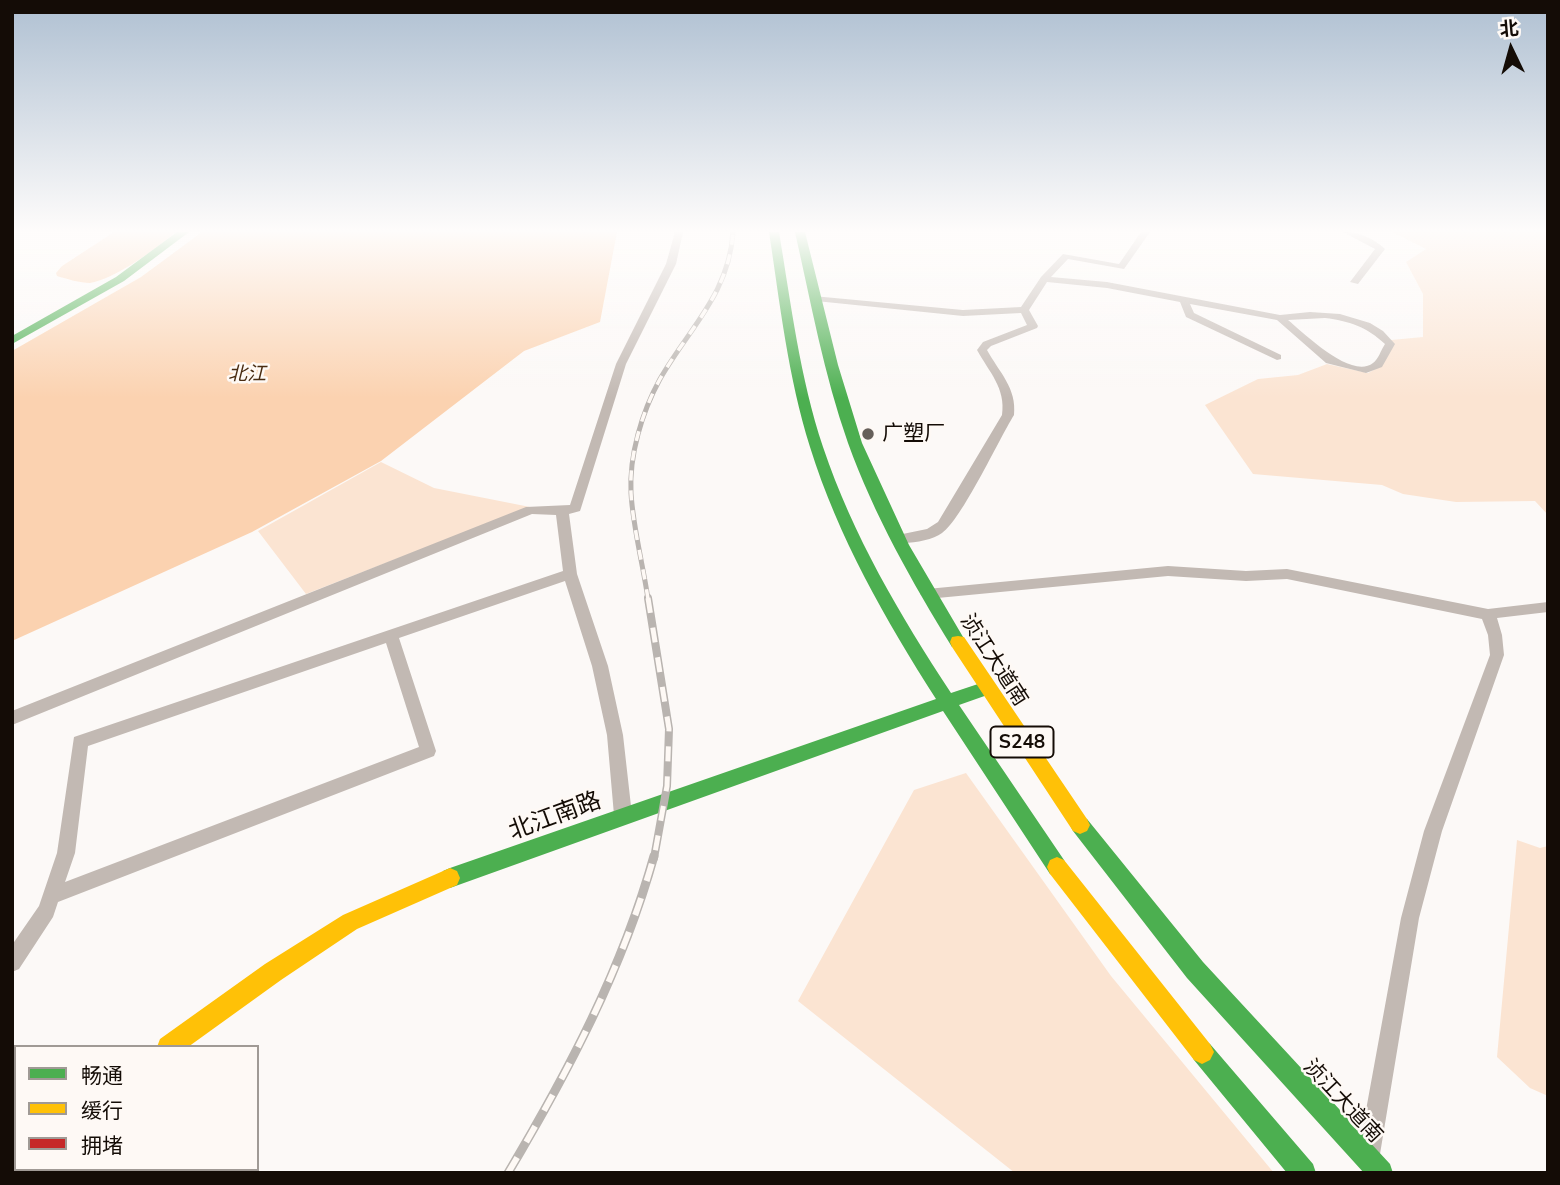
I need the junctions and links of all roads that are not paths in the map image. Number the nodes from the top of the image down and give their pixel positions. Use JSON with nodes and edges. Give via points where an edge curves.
{"nodes":[{"id":1,"x":106,"y":287,"type":"edge"},
{"id":2,"x":659,"y":287,"type":"edge"},
{"id":3,"x":784,"y":287,"type":"edge"},
{"id":4,"x":813,"y":287,"type":"edge"},
{"id":5,"x":1039,"y":287,"type":"edge"},
{"id":6,"x":1119,"y":287,"type":"edge"},
{"id":7,"x":816,"y":298,"type":"junction"},
{"id":8,"x":1184,"y":300,"type":"junction"},
{"id":9,"x":1024,"y":310,"type":"junction"},
{"id":10,"x":1280,"y":318,"type":"junction"},
{"id":11,"x":12,"y":341,"type":"edge"},
{"id":12,"x":1276,"y":357,"type":"dead end"},
{"id":13,"x":562,"y":511,"type":"junction"},
{"id":14,"x":898,"y":539,"type":"junction"},
{"id":15,"x":570,"y":574,"type":"junction"},
{"id":16,"x":927,"y":594,"type":"junction"},
{"id":17,"x":1548,"y":607,"type":"edge"},
{"id":18,"x":1488,"y":614,"type":"junction"},
{"id":19,"x":391,"y":635,"type":"junction"},
{"id":20,"x":987,"y":688,"type":"junction"},
{"id":21,"x":947,"y":702,"type":"junction"},
{"id":22,"x":12,"y":718,"type":"edge"},
{"id":23,"x":623,"y":815,"type":"junction"},
{"id":24,"x":51,"y":896,"type":"junction"},
{"id":25,"x":12,"y":962,"type":"edge"},
{"id":26,"x":171,"y":1045,"type":"edge"},
{"id":27,"x":1375,"y":1166,"type":"edge"},
{"id":28,"x":1304,"y":1173,"type":"edge"}],
"edges":[{"from":1,"to":11,"type":"main road"},
{"from":2,"to":13,"type":"street","via":[[621,364],[575,508]]},
{"from":3,"to":21,"type":"main road","number":"S248","via":[[801,383],[826,473],[906,637]]},
{"from":4,"to":7,"type":"main road","name":"浈江大道南","number":"S248"},
{"from":5,"to":9,"type":"street"},
{"from":6,"to":8,"type":"street"},
{"from":7,"to":9,"type":"street","via":[[963,313]]},
{"from":7,"to":14,"type":"main road","name":"浈江大道南","number":"S248","via":[[856,444]]},
{"from":8,"to":10,"type":"street"},
{"from":8,"to":12,"type":"street","via":[[1190,315]]},
{"from":9,"to":14,"type":"street","via":[[1034,326],[982,350],[1007,390],[1008,415],[950,518],[937,531]]},
{"from":10,"to":10,"type":"street","via":[[1330,361],[1366,370],[1378,365],[1390,344],[1377,329],[1331,314]]},
{"from":13,"to":15,"type":"street"},
{"from":13,"to":22,"type":"street","via":[[531,510]]},
{"from":14,"to":16,"type":"main road","name":"浈江大道南","number":"S248"},
{"from":15,"to":19,"type":"street"},
{"from":15,"to":23,"type":"street","via":[[615,735]]},
{"from":16,"to":18,"type":"street","via":[[1168,571],[1296,574]]},
{"from":16,"to":20,"type":"main road","name":"浈江大道南","number":"S248"},
{"from":17,"to":18,"type":"street"},
{"from":18,"to":27,"type":"street","via":[[1497,656],[1433,831],[1410,918]]},
{"from":19,"to":24,"type":"street","via":[[80,742],[66,853]]},
{"from":19,"to":24,"type":"street","via":[[428,751]]},
{"from":20,"to":21,"type":"main road","name":"北江南路"},
{"from":20,"to":27,"type":"main road","name":"浈江大道南","number":"S248","via":[[1092,843],[1171,941]]},
{"from":21,"to":23,"type":"main road","name":"北江南路"},
{"from":21,"to":28,"type":"main road","number":"S248","via":[[1083,904]]},
{"from":23,"to":26,"type":"main road","name":"北江南路","via":[[426,887],[350,922]]},
{"from":24,"to":25,"type":"street"}]}
